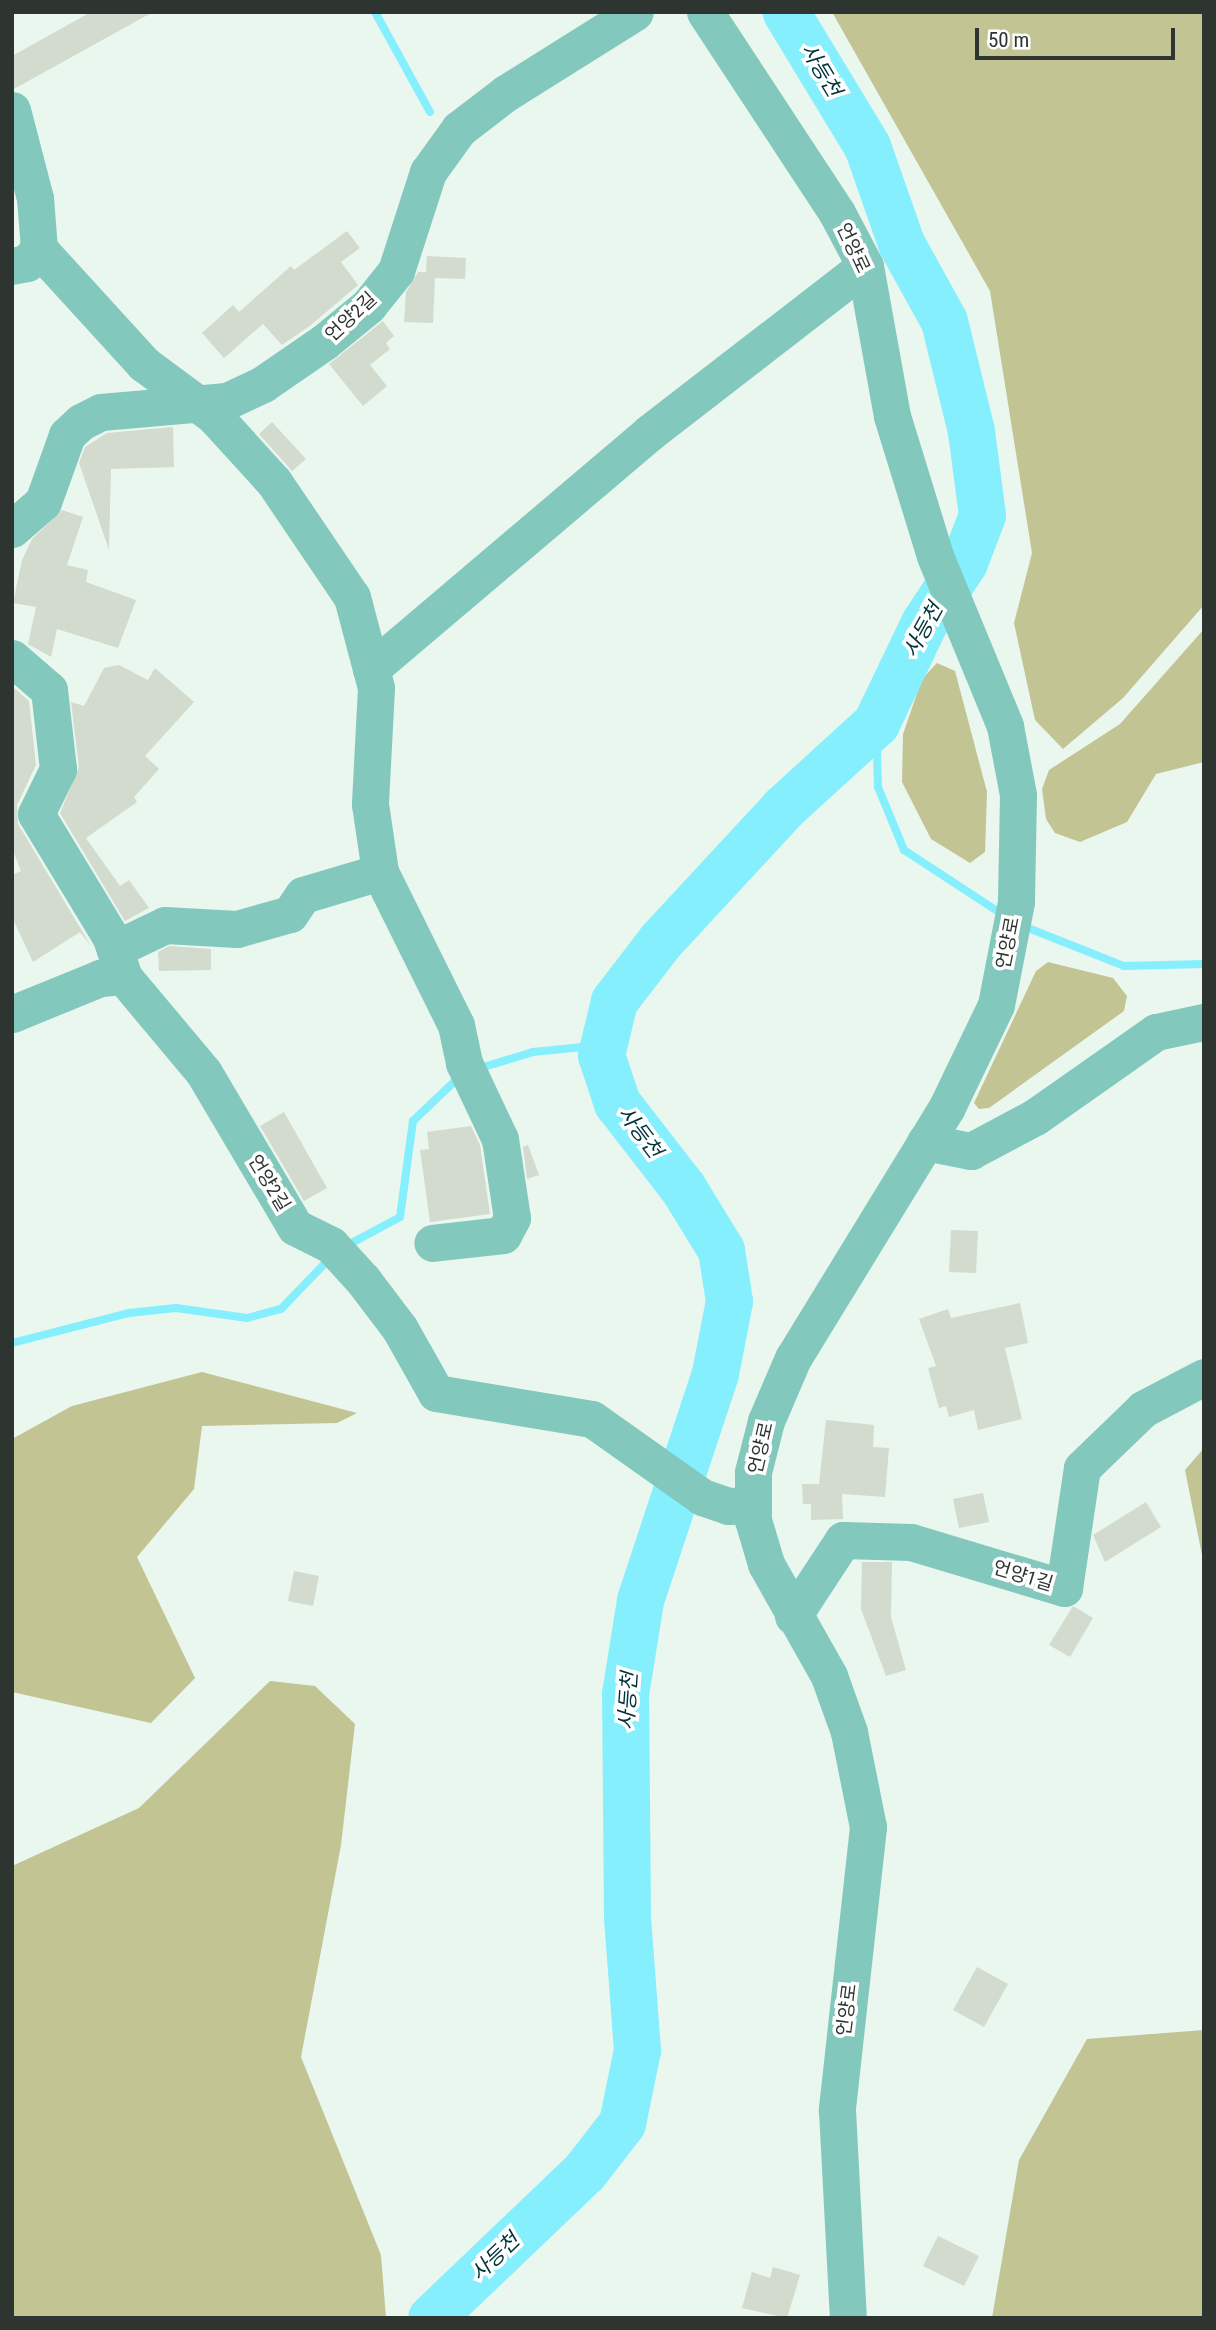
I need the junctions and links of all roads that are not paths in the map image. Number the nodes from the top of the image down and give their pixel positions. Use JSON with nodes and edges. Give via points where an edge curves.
{"nodes":[{"id":1,"x":635,"y":12,"type":"edge"},
{"id":2,"x":705,"y":12,"type":"edge"},
{"id":3,"x":12,"y":110,"type":"edge"},
{"id":4,"x":26,"y":258,"type":"edge"},
{"id":5,"x":865,"y":266,"type":"junction"},
{"id":6,"x":189,"y":402,"type":"junction"},
{"id":7,"x":12,"y":529,"type":"edge"},
{"id":8,"x":12,"y":658,"type":"edge"},
{"id":9,"x":371,"y":669,"type":"junction"},
{"id":10,"x":380,"y":872,"type":"junction"},
{"id":11,"x":119,"y":962,"type":"junction"},
{"id":12,"x":12,"y":1014,"type":"edge"},
{"id":13,"x":1204,"y":1022,"type":"edge"},
{"id":14,"x":925,"y":1142,"type":"junction"},
{"id":15,"x":432,"y":1243,"type":"dead end"},
{"id":16,"x":1204,"y":1377,"type":"edge"},
{"id":17,"x":753,"y":1505,"type":"junction"},
{"id":18,"x":793,"y":1616,"type":"junction"},
{"id":19,"x":848,"y":2318,"type":"edge"}],
"edges":[{"from":1,"to":6,"type":"street","name":"언양2길","via":[[506,93],[460,129],[428,172],[396,271],[368,306],[263,384],[227,401]]},
{"from":2,"to":5,"type":"street","name":"언양로","via":[[837,214]]},
{"from":3,"to":4,"type":"street","via":[[35,198]]},
{"from":4,"to":6,"type":"street"},
{"from":5,"to":9,"type":"street","via":[[649,433]]},
{"from":5,"to":14,"type":"street","name":"언양로","via":[[892,416],[935,556],[1005,726],[1018,795],[1013,919],[996,1005]]},
{"from":6,"to":7,"type":"street","name":"언양2길","via":[[101,412],[81,422],[67,435],[43,502]]},
{"from":6,"to":9,"type":"street","via":[[214,416],[274,482],[318,545],[352,597]]},
{"from":8,"to":11,"type":"street","name":"언양2길","via":[[49,690],[58,769],[36,814]]},
{"from":9,"to":10,"type":"street","via":[[376,688],[370,804]]},
{"from":10,"to":11,"type":"street","via":[[303,895],[290,914],[237,929],[165,925]]},
{"from":10,"to":15,"type":"street","via":[[456,1025],[469,1075],[500,1139],[512,1218],[503,1235]]},
{"from":11,"to":12,"type":"street","via":[[100,978]]},
{"from":11,"to":17,"type":"street","name":"언양2길","via":[[204,1073],[295,1227],[337,1252],[400,1329],[436,1393],[592,1419],[702,1497],[728,1506]]},
{"from":13,"to":14,"type":"street","via":[[1156,1032],[1035,1118],[971,1151]]},
{"from":14,"to":17,"type":"street","name":"언양로","via":[[793,1358],[766,1421],[753,1472]]},
{"from":16,"to":18,"type":"street","name":"언양1길","via":[[1143,1409],[1082,1468],[1064,1588],[911,1542],[843,1540]]},
{"from":17,"to":18,"type":"street","name":"언양로","via":[[766,1564]]},
{"from":18,"to":19,"type":"street","name":"언양로","via":[[829,1676],[849,1732],[868,1827],[837,2110]]}]}
